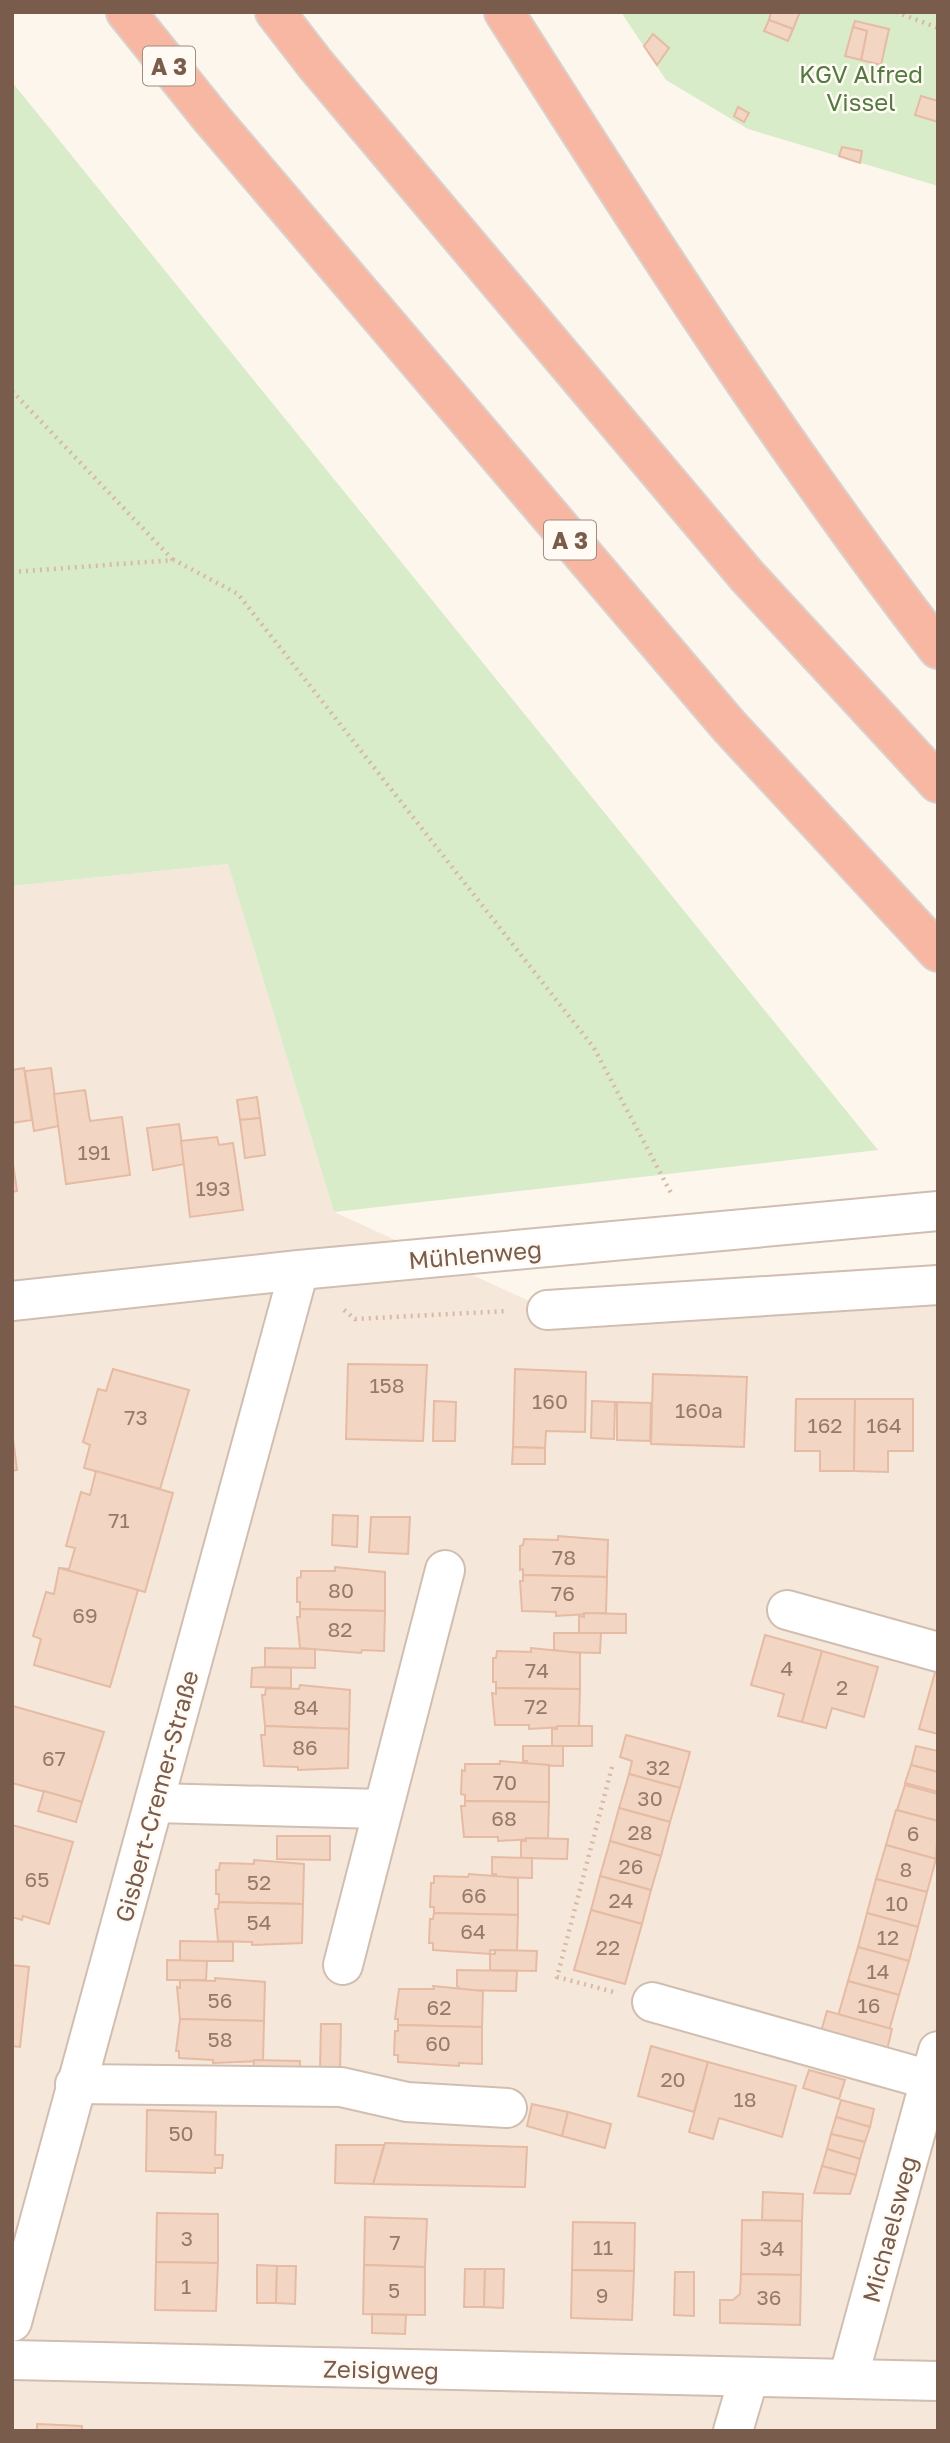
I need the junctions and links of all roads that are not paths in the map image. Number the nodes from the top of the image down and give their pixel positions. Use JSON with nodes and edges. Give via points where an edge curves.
{"nodes":[{"id":1,"x":126,"y":12,"type":"edge"},
{"id":2,"x":275,"y":12,"type":"edge"},
{"id":3,"x":504,"y":12,"type":"edge"},
{"id":4,"x":938,"y":649,"type":"edge"},
{"id":5,"x":938,"y":783,"type":"edge"},
{"id":6,"x":938,"y":952,"type":"edge"},
{"id":7,"x":936,"y":1211,"type":"edge"},
{"id":8,"x":299,"y":1270,"type":"junction"},
{"id":9,"x":938,"y":1284,"type":"edge"},
{"id":10,"x":12,"y":1301,"type":"edge"},
{"id":11,"x":547,"y":1310,"type":"road end"},
{"id":12,"x":445,"y":1570,"type":"dead end"},
{"id":13,"x":787,"y":1610,"type":"dead end"},
{"id":14,"x":938,"y":1652,"type":"edge"},
{"id":15,"x":155,"y":1803,"type":"junction"},
{"id":16,"x":381,"y":1809,"type":"junction"},
{"id":17,"x":343,"y":1965,"type":"dead end"},
{"id":18,"x":652,"y":2002,"type":"road end"},
{"id":19,"x":934,"y":2066,"type":"edge"},
{"id":20,"x":75,"y":2084,"type":"junction"},
{"id":21,"x":507,"y":2108,"type":"dead end"},
{"id":22,"x":12,"y":2322,"type":"edge"},
{"id":23,"x":12,"y":2360,"type":"edge"},
{"id":24,"x":749,"y":2377,"type":"junction"},
{"id":25,"x":848,"y":2379,"type":"junction"},
{"id":26,"x":938,"y":2381,"type":"edge"},
{"id":27,"x":733,"y":2431,"type":"edge"}],
"edges":[{"from":1,"to":6,"type":"highway","number":"A 3","via":[[221,130],[729,726]]},
{"from":2,"to":5,"type":"highway","via":[[747,576]]},
{"from":3,"to":4,"type":"highway","via":[[750,388]]},
{"from":7,"to":8,"type":"street","name":"Mühlenweg"},
{"from":8,"to":10,"type":"street","name":"Mühlenweg"},
{"from":8,"to":15,"type":"street","name":"Gisbert-Cremer-Straße"},
{"from":9,"to":11,"type":"street"},
{"from":12,"to":16,"type":"street"},
{"from":13,"to":14,"type":"street"},
{"from":15,"to":16,"type":"street"},
{"from":15,"to":20,"type":"street","name":"Gisbert-Cremer-Straße"},
{"from":16,"to":17,"type":"street"},
{"from":18,"to":19,"type":"street","name":"Michaelsweg"},
{"from":19,"to":25,"type":"street","name":"Michaelsweg"},
{"from":20,"to":21,"type":"street","via":[[341,2087],[407,2102]]},
{"from":20,"to":22,"type":"street","name":"Gisbert-Cremer-Straße"},
{"from":23,"to":24,"type":"street","name":"Zeisigweg"},
{"from":24,"to":25,"type":"street","name":"Zeisigweg"},
{"from":24,"to":27,"type":"street"},
{"from":25,"to":26,"type":"street","name":"Zeisigweg"}]}
